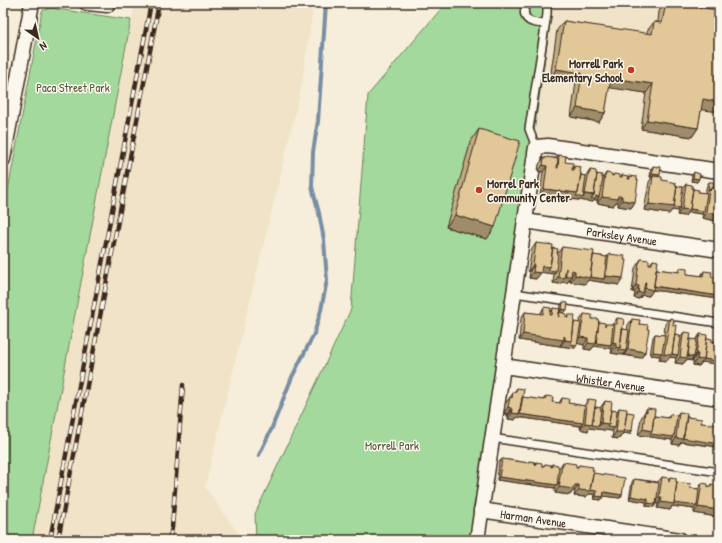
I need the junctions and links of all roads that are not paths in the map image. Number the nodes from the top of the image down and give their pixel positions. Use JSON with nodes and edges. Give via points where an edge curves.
{"nodes":[{"id":1,"x":32,"y":3,"type":"edge"},
{"id":2,"x":87,"y":3,"type":"edge"},
{"id":3,"x":527,"y":3,"type":"edge"},
{"id":4,"x":544,"y":3,"type":"edge"},
{"id":5,"x":107,"y":6,"type":"dead end"},
{"id":6,"x":545,"y":24,"type":"junction"},
{"id":7,"x":536,"y":147,"type":"junction"},
{"id":8,"x":3,"y":158,"type":"edge"},
{"id":9,"x":719,"y":171,"type":"edge"},
{"id":10,"x":525,"y":221,"type":"junction"},
{"id":11,"x":719,"y":250,"type":"edge"},
{"id":12,"x":514,"y":293,"type":"junction"},
{"id":13,"x":719,"y":323,"type":"edge"},
{"id":14,"x":503,"y":366,"type":"junction"},
{"id":15,"x":719,"y":398,"type":"edge"},
{"id":16,"x":492,"y":438,"type":"junction"},
{"id":17,"x":719,"y":472,"type":"edge"},
{"id":18,"x":481,"y":510,"type":"junction"},
{"id":19,"x":477,"y":540,"type":"edge"},
{"id":20,"x":680,"y":540,"type":"edge"}],
"edges":[{"from":1,"to":8,"type":"street"},
{"from":2,"to":5,"type":"street"},
{"from":3,"to":6,"type":"lane","via":[[524,10],[528,20]]},
{"from":4,"to":6,"type":"lane","via":[[547,7]]},
{"from":6,"to":7,"type":"lane","via":[[529,129]]},
{"from":7,"to":9,"type":"street","via":[[548,146]]},
{"from":7,"to":10,"type":"street"},
{"from":10,"to":11,"type":"street","name":"Parksley Avenue"},
{"from":10,"to":12,"type":"street"},
{"from":12,"to":13,"type":"lane"},
{"from":12,"to":14,"type":"street"},
{"from":14,"to":15,"type":"street","name":"Whistler Avenue"},
{"from":14,"to":16,"type":"street"},
{"from":16,"to":17,"type":"lane"},
{"from":16,"to":18,"type":"street"},
{"from":18,"to":19,"type":"street"},
{"from":18,"to":20,"type":"street","name":"Harman Avenue"}]}
